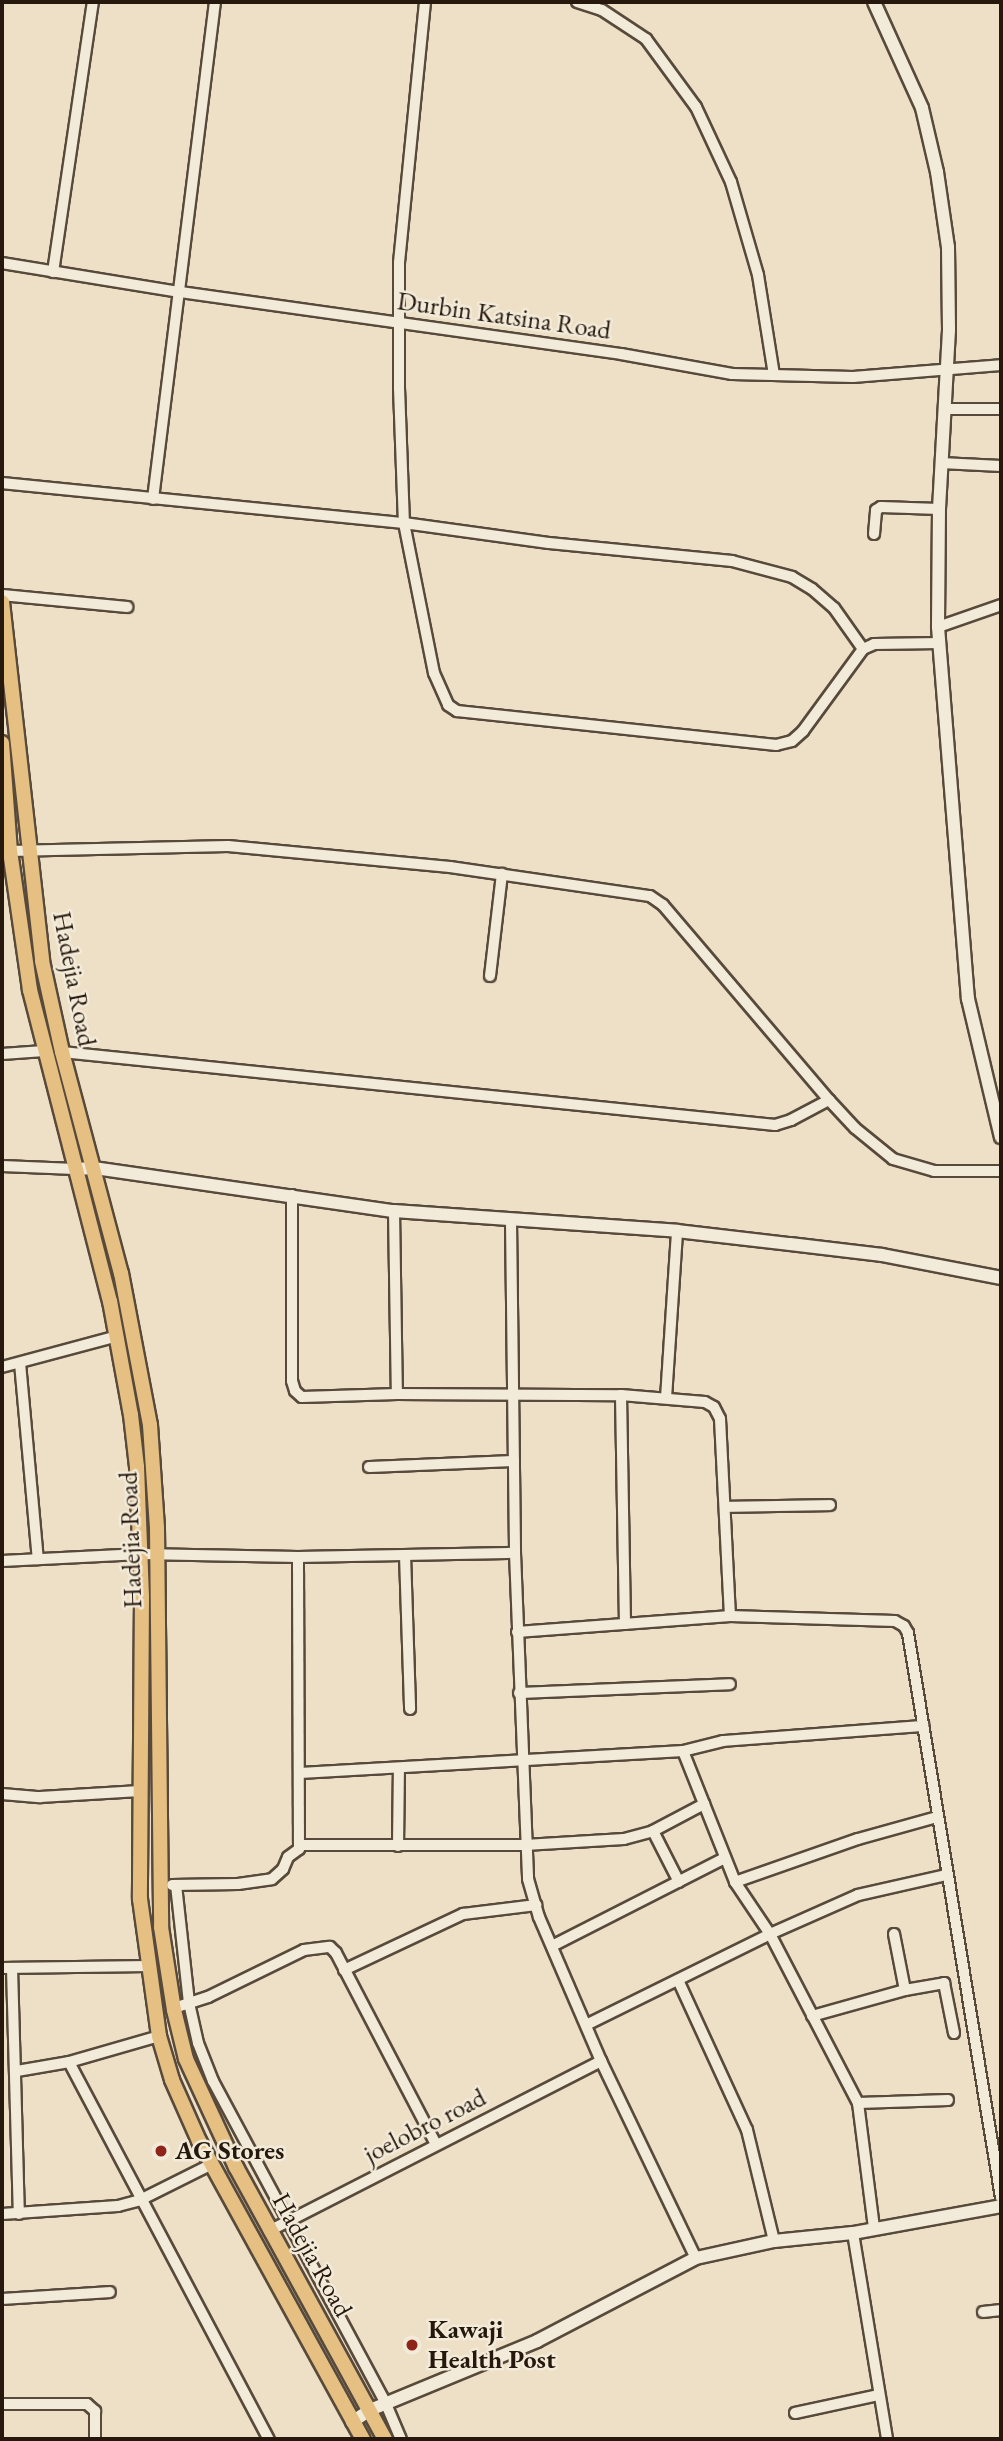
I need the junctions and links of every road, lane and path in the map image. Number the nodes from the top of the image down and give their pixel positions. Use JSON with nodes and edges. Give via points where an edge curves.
{"nodes":[{"id":1,"x":93,"y":2,"type":"edge"},
{"id":2,"x":215,"y":2,"type":"edge"},
{"id":3,"x":425,"y":2,"type":"edge"},
{"id":4,"x":577,"y":2,"type":"edge"},
{"id":5,"x":874,"y":2,"type":"edge"},
{"id":6,"x":2,"y":262,"type":"edge"},
{"id":7,"x":53,"y":272,"type":"junction"},
{"id":8,"x":180,"y":292,"type":"junction"},
{"id":9,"x":399,"y":322,"type":"junction"},
{"id":10,"x":1001,"y":365,"type":"edge"},
{"id":11,"x":946,"y":370,"type":"junction"},
{"id":12,"x":774,"y":375,"type":"junction"},
{"id":13,"x":944,"y":409,"type":"junction"},
{"id":14,"x":1001,"y":409,"type":"edge"},
{"id":15,"x":941,"y":463,"type":"junction"},
{"id":16,"x":1001,"y":466,"type":"edge"},
{"id":17,"x":2,"y":484,"type":"edge"},
{"id":18,"x":153,"y":499,"type":"junction"},
{"id":19,"x":939,"y":509,"type":"junction"},
{"id":20,"x":404,"y":523,"type":"junction"},
{"id":21,"x":874,"y":534,"type":"dead end"},
{"id":22,"x":2,"y":595,"type":"edge"},
{"id":23,"x":2,"y":602,"type":"edge"},
{"id":24,"x":1001,"y":605,"type":"edge"},
{"id":25,"x":127,"y":607,"type":"dead end"},
{"id":26,"x":938,"y":627,"type":"junction"},
{"id":27,"x":940,"y":643,"type":"junction"},
{"id":28,"x":863,"y":649,"type":"junction"},
{"id":29,"x":2,"y":743,"type":"edge"},
{"id":30,"x":29,"y":849,"type":"junction"},
{"id":31,"x":10,"y":851,"type":"junction"},
{"id":32,"x":502,"y":874,"type":"junction"},
{"id":33,"x":490,"y":976,"type":"dead end"},
{"id":34,"x":44,"y":1051,"type":"junction"},
{"id":35,"x":62,"y":1052,"type":"junction"},
{"id":36,"x":2,"y":1054,"type":"edge"},
{"id":37,"x":830,"y":1100,"type":"junction"},
{"id":38,"x":1001,"y":1136,"type":"edge"},
{"id":39,"x":2,"y":1166,"type":"edge"},
{"id":40,"x":75,"y":1168,"type":"junction"},
{"id":41,"x":94,"y":1168,"type":"junction"},
{"id":42,"x":1001,"y":1171,"type":"edge"},
{"id":43,"x":292,"y":1195,"type":"junction"},
{"id":44,"x":394,"y":1211,"type":"junction"},
{"id":45,"x":511,"y":1221,"type":"junction"},
{"id":46,"x":677,"y":1231,"type":"junction"},
{"id":47,"x":1001,"y":1278,"type":"edge"},
{"id":48,"x":118,"y":1336,"type":"junction"},
{"id":49,"x":20,"y":1363,"type":"junction"},
{"id":50,"x":2,"y":1367,"type":"edge"},
{"id":51,"x":397,"y":1394,"type":"junction"},
{"id":52,"x":513,"y":1395,"type":"junction"},
{"id":53,"x":621,"y":1395,"type":"junction"},
{"id":54,"x":666,"y":1398,"type":"junction"},
{"id":55,"x":514,"y":1461,"type":"junction"},
{"id":56,"x":369,"y":1467,"type":"dead end"},
{"id":57,"x":830,"y":1506,"type":"dead end"},
{"id":58,"x":724,"y":1507,"type":"junction"},
{"id":59,"x":515,"y":1553,"type":"junction"},
{"id":60,"x":141,"y":1555,"type":"junction"},
{"id":61,"x":158,"y":1555,"type":"junction"},
{"id":62,"x":405,"y":1555,"type":"junction"},
{"id":63,"x":298,"y":1557,"type":"junction"},
{"id":64,"x":38,"y":1559,"type":"junction"},
{"id":65,"x":2,"y":1561,"type":"edge"},
{"id":66,"x":730,"y":1616,"type":"junction"},
{"id":67,"x":625,"y":1624,"type":"junction"},
{"id":68,"x":517,"y":1632,"type":"junction"},
{"id":69,"x":730,"y":1684,"type":"dead end"},
{"id":70,"x":519,"y":1693,"type":"junction"},
{"id":71,"x":410,"y":1709,"type":"dead end"},
{"id":72,"x":923,"y":1726,"type":"junction"},
{"id":73,"x":683,"y":1751,"type":"junction"},
{"id":74,"x":522,"y":1759,"type":"junction"},
{"id":75,"x":399,"y":1768,"type":"junction"},
{"id":76,"x":300,"y":1773,"type":"junction"},
{"id":77,"x":140,"y":1791,"type":"junction"},
{"id":78,"x":2,"y":1794,"type":"edge"},
{"id":79,"x":704,"y":1804,"type":"junction"},
{"id":80,"x":937,"y":1817,"type":"junction"},
{"id":81,"x":653,"y":1831,"type":"junction"},
{"id":82,"x":301,"y":1845,"type":"junction"},
{"id":83,"x":525,"y":1845,"type":"junction"},
{"id":84,"x":398,"y":1846,"type":"junction"},
{"id":85,"x":725,"y":1858,"type":"junction"},
{"id":86,"x":947,"y":1875,"type":"junction"},
{"id":87,"x":679,"y":1882,"type":"junction"},
{"id":88,"x":735,"y":1882,"type":"junction"},
{"id":89,"x":176,"y":1885,"type":"junction"},
{"id":90,"x":160,"y":1891,"type":"junction"},
{"id":91,"x":140,"y":1899,"type":"junction"},
{"id":92,"x":536,"y":1905,"type":"junction"},
{"id":93,"x":770,"y":1934,"type":"junction"},
{"id":94,"x":894,"y":1934,"type":"dead end"},
{"id":95,"x":552,"y":1946,"type":"junction"},
{"id":96,"x":149,"y":1966,"type":"junction"},
{"id":97,"x":7,"y":1968,"type":"edge"},
{"id":98,"x":344,"y":1970,"type":"junction"},
{"id":99,"x":678,"y":1980,"type":"junction"},
{"id":100,"x":905,"y":1990,"type":"junction"},
{"id":101,"x":189,"y":2003,"type":"junction"},
{"id":102,"x":174,"y":2008,"type":"junction"},
{"id":103,"x":813,"y":2016,"type":"junction"},
{"id":104,"x":586,"y":2025,"type":"junction"},
{"id":105,"x":954,"y":2033,"type":"dead end"},
{"id":106,"x":159,"y":2036,"type":"junction"},
{"id":107,"x":69,"y":2062,"type":"junction"},
{"id":108,"x":601,"y":2062,"type":"junction"},
{"id":109,"x":17,"y":2071,"type":"junction"},
{"id":110,"x":948,"y":2100,"type":"dead end"},
{"id":111,"x":858,"y":2103,"type":"junction"},
{"id":112,"x":436,"y":2144,"type":"junction"},
{"id":113,"x":212,"y":2164,"type":"junction"},
{"id":114,"x":1001,"y":2197,"type":"edge"},
{"id":115,"x":141,"y":2200,"type":"junction"},
{"id":116,"x":1001,"y":2206,"type":"edge"},
{"id":117,"x":2,"y":2214,"type":"edge"},
{"id":118,"x":19,"y":2214,"type":"junction"},
{"id":119,"x":286,"y":2222,"type":"junction"},
{"id":120,"x":874,"y":2228,"type":"junction"},
{"id":121,"x":269,"y":2231,"type":"junction"},
{"id":122,"x":853,"y":2233,"type":"junction"},
{"id":123,"x":774,"y":2241,"type":"junction"},
{"id":124,"x":695,"y":2258,"type":"junction"},
{"id":125,"x":110,"y":2292,"type":"dead end"},
{"id":126,"x":2,"y":2299,"type":"edge"},
{"id":127,"x":1001,"y":2310,"type":"edge"},
{"id":128,"x":983,"y":2312,"type":"dead end"},
{"id":129,"x":879,"y":2395,"type":"junction"},
{"id":130,"x":2,"y":2404,"type":"edge"},
{"id":131,"x":386,"y":2404,"type":"junction"},
{"id":132,"x":370,"y":2410,"type":"junction"},
{"id":133,"x":795,"y":2413,"type":"dead end"},
{"id":134,"x":352,"y":2422,"type":"junction"},
{"id":135,"x":95,"y":2439,"type":"edge"},
{"id":136,"x":269,"y":2439,"type":"edge"},
{"id":137,"x":363,"y":2439,"type":"edge"},
{"id":138,"x":385,"y":2439,"type":"edge"},
{"id":139,"x":401,"y":2439,"type":"edge"},
{"id":140,"x":887,"y":2439,"type":"edge"}],
"edges":[{"from":1,"to":7,"type":"street"},
{"from":2,"to":8,"type":"street"},
{"from":3,"to":9,"type":"street","via":[[399,263]]},
{"from":4,"to":12,"type":"street","via":[[602,10],[646,39],[696,107],[731,183],[747,235]]},
{"from":5,"to":11,"type":"street","via":[[922,108],[937,172],[948,247]]},
{"from":6,"to":7,"type":"street","name":"Durbin Katsina Road"},
{"from":7,"to":8,"type":"street","name":"Durbin Katsina Road"},
{"from":8,"to":9,"type":"street","name":"Durbin Katsina Road"},
{"from":8,"to":18,"type":"street"},
{"from":9,"to":12,"type":"street","name":"Durbin Katsina Road","via":[[732,374]]},
{"from":9,"to":20,"type":"street"},
{"from":10,"to":11,"type":"street","name":"Durbin Katsina Road"},
{"from":11,"to":12,"type":"street","name":"Durbin Katsina Road","via":[[853,377]]},
{"from":11,"to":13,"type":"street"},
{"from":13,"to":14,"type":"street"},
{"from":13,"to":15,"type":"street"},
{"from":15,"to":16,"type":"street"},
{"from":15,"to":19,"type":"street"},
{"from":17,"to":18,"type":"street"},
{"from":18,"to":20,"type":"street"},
{"from":19,"to":21,"type":"street","via":[[881,507],[876,510]]},
{"from":19,"to":26,"type":"street"},
{"from":20,"to":28,"type":"street","via":[[764,568],[812,589],[834,608]]},
{"from":20,"to":28,"type":"street","via":[[434,673],[448,705],[457,711],[776,745],[792,741],[803,731]]},
{"from":22,"to":25,"type":"street"},
{"from":23,"to":30,"type":"main road","name":"Hadejia Road"},
{"from":24,"to":26,"type":"street"},
{"from":26,"to":27,"type":"street"},
{"from":27,"to":28,"type":"street","via":[[874,644]]},
{"from":27,"to":38,"type":"street","via":[[968,999]]},
{"from":29,"to":31,"type":"main road","name":"Hadejia Road"},
{"from":30,"to":31,"type":"street"},
{"from":30,"to":32,"type":"street","via":[[228,846]]},
{"from":30,"to":35,"type":"main road","name":"Hadejia Road","via":[[42,961]]},
{"from":31,"to":34,"type":"main road","name":"Hadejia Road"},
{"from":32,"to":33,"type":"street"},
{"from":32,"to":37,"type":"street","via":[[650,896],[663,905]]},
{"from":34,"to":36,"type":"street"},
{"from":34,"to":40,"type":"main road","name":"Hadejia Road"},
{"from":35,"to":37,"type":"street","via":[[775,1125]]},
{"from":35,"to":41,"type":"main road","name":"Hadejia Road"},
{"from":37,"to":42,"type":"street","via":[[855,1128],[894,1159],[934,1171]]},
{"from":39,"to":40,"type":"street"},
{"from":40,"to":41,"type":"street"},
{"from":40,"to":48,"type":"main road","name":"Hadejia Road"},
{"from":41,"to":43,"type":"street"},
{"from":41,"to":61,"type":"main road","name":"Hadejia Road","via":[[137,1342],[150,1425]]},
{"from":43,"to":44,"type":"street"},
{"from":43,"to":51,"type":"street","via":[[295,1391],[302,1397]]},
{"from":44,"to":45,"type":"street"},
{"from":44,"to":51,"type":"street"},
{"from":45,"to":46,"type":"street"},
{"from":45,"to":52,"type":"street"},
{"from":46,"to":47,"type":"street","via":[[882,1255]]},
{"from":46,"to":54,"type":"street"},
{"from":48,"to":49,"type":"street"},
{"from":48,"to":60,"type":"main road","name":"Hadejia Road","via":[[137,1467]]},
{"from":49,"to":50,"type":"street"},
{"from":49,"to":64,"type":"street"},
{"from":51,"to":52,"type":"street"},
{"from":52,"to":53,"type":"street"},
{"from":52,"to":55,"type":"street"},
{"from":53,"to":54,"type":"street"},
{"from":53,"to":67,"type":"street"},
{"from":54,"to":58,"type":"street","via":[[714,1407],[720,1419]]},
{"from":55,"to":56,"type":"street"},
{"from":55,"to":59,"type":"street"},
{"from":57,"to":58,"type":"street"},
{"from":58,"to":66,"type":"street"},
{"from":59,"to":62,"type":"street"},
{"from":59,"to":68,"type":"street"},
{"from":60,"to":61,"type":"street"},
{"from":60,"to":64,"type":"street"},
{"from":60,"to":77,"type":"main road","name":"Hadejia Road"},
{"from":61,"to":63,"type":"street"},
{"from":61,"to":90,"type":"main road","name":"Hadejia Road"},
{"from":62,"to":63,"type":"street"},
{"from":62,"to":71,"type":"street"},
{"from":63,"to":76,"type":"street"},
{"from":64,"to":65,"type":"street"},
{"from":66,"to":67,"type":"street"},
{"from":66,"to":72,"type":"street","via":[[895,1621],[908,1633]]},
{"from":67,"to":68,"type":"street"},
{"from":68,"to":70,"type":"street"},
{"from":69,"to":70,"type":"street"},
{"from":70,"to":74,"type":"street"},
{"from":72,"to":73,"type":"street","via":[[723,1741]]},
{"from":72,"to":80,"type":"street"},
{"from":73,"to":74,"type":"street"},
{"from":73,"to":79,"type":"street"},
{"from":74,"to":75,"type":"street"},
{"from":74,"to":83,"type":"street"},
{"from":75,"to":76,"type":"street"},
{"from":75,"to":84,"type":"street"},
{"from":76,"to":82,"type":"street"},
{"from":77,"to":78,"type":"street","via":[[40,1797]]},
{"from":77,"to":91,"type":"main road","name":"Hadejia Road"},
{"from":79,"to":81,"type":"street"},
{"from":79,"to":85,"type":"street"},
{"from":80,"to":86,"type":"street"},
{"from":80,"to":88,"type":"street"},
{"from":81,"to":83,"type":"street","via":[[624,1839]]},
{"from":81,"to":87,"type":"street"},
{"from":82,"to":84,"type":"street"},
{"from":82,"to":89,"type":"street","via":[[272,1878],[238,1884]]},
{"from":83,"to":84,"type":"street"},
{"from":83,"to":92,"type":"street"},
{"from":85,"to":87,"type":"street"},
{"from":85,"to":88,"type":"street"},
{"from":86,"to":93,"type":"street","via":[[858,1895]]},
{"from":86,"to":114,"type":"street"},
{"from":87,"to":95,"type":"street"},
{"from":88,"to":93,"type":"street"},
{"from":89,"to":90,"type":"street"},
{"from":89,"to":101,"type":"street"},
{"from":90,"to":91,"type":"main road"},
{"from":90,"to":102,"type":"main road","name":"Hadejia Road"},
{"from":91,"to":96,"type":"main road","name":"Hadejia Road"},
{"from":92,"to":95,"type":"street"},
{"from":92,"to":98,"type":"street","via":[[463,1914]]},
{"from":93,"to":99,"type":"street"},
{"from":93,"to":103,"type":"street"},
{"from":94,"to":100,"type":"street"},
{"from":95,"to":104,"type":"street"},
{"from":96,"to":97,"type":"street"},
{"from":96,"to":106,"type":"main road","name":"Hadejia Road"},
{"from":97,"to":109,"type":"street"},
{"from":98,"to":101,"type":"street","via":[[330,1947],[318,1946]]},
{"from":98,"to":112,"type":"street"},
{"from":99,"to":104,"type":"street"},
{"from":99,"to":123,"type":"street","via":[[747,2130]]},
{"from":100,"to":103,"type":"street"},
{"from":100,"to":105,"type":"street","via":[[944,1983]]},
{"from":101,"to":102,"type":"street"},
{"from":101,"to":119,"type":"street","via":[[213,2081]]},
{"from":102,"to":121,"type":"main road","name":"Hadejia Road","via":[[186,2059]]},
{"from":103,"to":111,"type":"street"},
{"from":104,"to":108,"type":"street"},
{"from":106,"to":107,"type":"street"},
{"from":106,"to":113,"type":"main road","name":"Hadejia Road","via":[[172,2080]]},
{"from":107,"to":109,"type":"street"},
{"from":107,"to":115,"type":"street"},
{"from":108,"to":112,"type":"street","name":"joelobro road"},
{"from":108,"to":124,"type":"street"},
{"from":109,"to":118,"type":"street"},
{"from":110,"to":111,"type":"street"},
{"from":111,"to":120,"type":"street"},
{"from":112,"to":119,"type":"street","name":"joelobro road"},
{"from":113,"to":115,"type":"street"},
{"from":113,"to":134,"type":"main road","name":"Hadejia Road"},
{"from":115,"to":118,"type":"street","via":[[85,2210]]},
{"from":115,"to":136,"type":"street"},
{"from":116,"to":120,"type":"street"},
{"from":117,"to":118,"type":"street"},
{"from":119,"to":121,"type":"street","name":"joelobro road"},
{"from":119,"to":131,"type":"street"},
{"from":120,"to":122,"type":"street"},
{"from":121,"to":132,"type":"main road","name":"Hadejia Road"},
{"from":122,"to":123,"type":"street"},
{"from":122,"to":129,"type":"street"},
{"from":123,"to":124,"type":"street"},
{"from":124,"to":131,"type":"street","via":[[537,2341]]},
{"from":125,"to":126,"type":"street"},
{"from":127,"to":128,"type":"street"},
{"from":129,"to":133,"type":"street"},
{"from":129,"to":140,"type":"street"},
{"from":130,"to":135,"type":"street","via":[[87,2404],[95,2412]]},
{"from":131,"to":132,"type":"street"},
{"from":131,"to":139,"type":"street"},
{"from":132,"to":134,"type":"street"},
{"from":132,"to":138,"type":"main road","name":"Hadejia Road"},
{"from":134,"to":137,"type":"main road","name":"Hadejia Road"}]}
